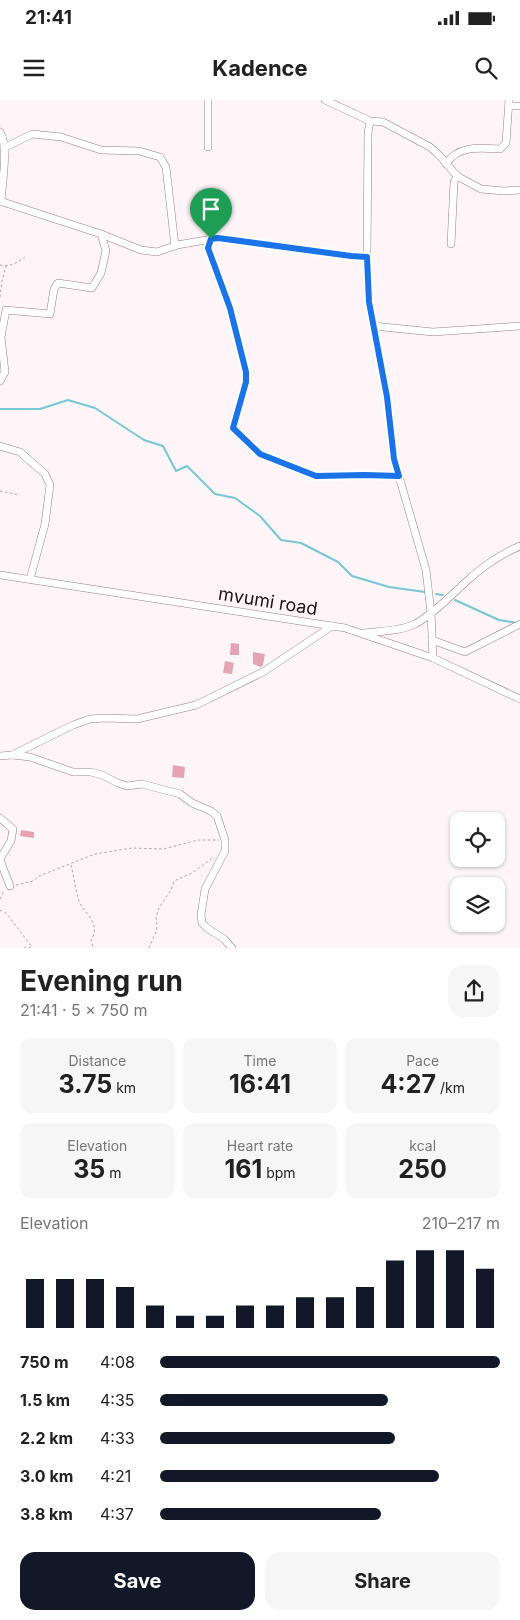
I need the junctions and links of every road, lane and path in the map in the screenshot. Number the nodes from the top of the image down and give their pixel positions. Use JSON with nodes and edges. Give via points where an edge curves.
{"nodes":[{"id":1,"x":208,"y":100,"type":"edge"},
{"id":2,"x":325,"y":100,"type":"edge"},
{"id":3,"x":509,"y":103,"type":"edge"},
{"id":4,"x":520,"y":106,"type":"edge"},
{"id":5,"x":370,"y":122,"type":"junction"},
{"id":6,"x":0,"y":132,"type":"edge"},
{"id":7,"x":208,"y":147,"type":"dead end"},
{"id":8,"x":4,"y":148,"type":"junction"},
{"id":9,"x":446,"y":164,"type":"junction"},
{"id":10,"x":457,"y":176,"type":"junction"},
{"id":11,"x":520,"y":190,"type":"edge"},
{"id":12,"x":0,"y":201,"type":"edge"},
{"id":13,"x":101,"y":234,"type":"junction"},
{"id":14,"x":211,"y":239,"type":"junction"},
{"id":15,"x":451,"y":244,"type":"dead end"},
{"id":16,"x":175,"y":246,"type":"junction"},
{"id":17,"x":25,"y":257,"type":"dead end"},
{"id":18,"x":367,"y":257,"type":"junction"},
{"id":19,"x":0,"y":265,"type":"edge"},
{"id":20,"x":6,"y":266,"type":"junction"},
{"id":21,"x":0,"y":297,"type":"edge"},
{"id":22,"x":373,"y":326,"type":"junction"},
{"id":23,"x":520,"y":326,"type":"edge"},
{"id":24,"x":0,"y":382,"type":"edge"},
{"id":25,"x":0,"y":446,"type":"edge"},
{"id":26,"x":399,"y":476,"type":"junction"},
{"id":27,"x":0,"y":491,"type":"edge"},
{"id":28,"x":20,"y":495,"type":"dead end"},
{"id":29,"x":520,"y":546,"type":"edge"},
{"id":30,"x":0,"y":575,"type":"edge"},
{"id":31,"x":30,"y":579,"type":"junction"},
{"id":32,"x":431,"y":613,"type":"junction"},
{"id":33,"x":520,"y":624,"type":"edge"},
{"id":34,"x":332,"y":626,"type":"junction"},
{"id":35,"x":364,"y":633,"type":"junction"},
{"id":36,"x":432,"y":640,"type":"junction"},
{"id":37,"x":433,"y":658,"type":"junction"},
{"id":38,"x":520,"y":699,"type":"edge"},
{"id":39,"x":12,"y":755,"type":"junction"},
{"id":40,"x":0,"y":756,"type":"edge"},
{"id":41,"x":0,"y":818,"type":"edge"},
{"id":42,"x":225,"y":840,"type":"junction"},
{"id":43,"x":225,"y":851,"type":"junction"},
{"id":44,"x":0,"y":859,"type":"edge"},
{"id":45,"x":71,"y":864,"type":"junction"},
{"id":46,"x":10,"y":886,"type":"junction"},
{"id":47,"x":0,"y":899,"type":"edge"},
{"id":48,"x":0,"y":910,"type":"edge"},
{"id":49,"x":32,"y":947,"type":"edge"},
{"id":50,"x":24,"y":948,"type":"edge"},
{"id":51,"x":93,"y":948,"type":"edge"},
{"id":52,"x":149,"y":948,"type":"edge"},
{"id":53,"x":232,"y":948,"type":"edge"}],
"edges":[{"from":1,"to":7,"type":"street"},
{"from":2,"to":5,"type":"street"},
{"from":3,"to":4,"type":"street"},
{"from":3,"to":9,"type":"street","via":[[506,143],[500,149],[458,151]]},
{"from":5,"to":9,"type":"street","via":[[383,122],[430,147]]},
{"from":5,"to":18,"type":"street"},
{"from":6,"to":8,"type":"street"},
{"from":8,"to":12,"type":"street"},
{"from":8,"to":16,"type":"street","via":[[32,134],[61,137],[101,150],[139,151],[160,157],[166,167]]},
{"from":9,"to":10,"type":"street"},
{"from":10,"to":11,"type":"street","via":[[481,189]]},
{"from":10,"to":15,"type":"street"},
{"from":12,"to":13,"type":"street"},
{"from":13,"to":16,"type":"street","via":[[141,250],[157,252]]},
{"from":13,"to":24,"type":"street","via":[[106,251],[101,274],[92,288],[58,283],[50,314],[6,310],[1,338],[5,372]]},
{"from":14,"to":16,"type":"street"},
{"from":14,"to":18,"type":"street"},
{"from":14,"to":26,"type":"path","via":[[208,248],[230,308],[246,372],[233,428],[260,454],[316,476]]},
{"from":17,"to":20,"type":"path"},
{"from":18,"to":22,"type":"street"},
{"from":19,"to":20,"type":"path"},
{"from":20,"to":21,"type":"path"},
{"from":22,"to":23,"type":"street","via":[[433,332]]},
{"from":22,"to":26,"type":"street"},
{"from":25,"to":31,"type":"street","via":[[20,452],[46,474],[50,485],[45,524]]},
{"from":26,"to":32,"type":"street","via":[[426,570]]},
{"from":27,"to":28,"type":"path"},
{"from":29,"to":32,"type":"street","via":[[483,568]]},
{"from":30,"to":31,"type":"street","name":"mvumi road"},
{"from":31,"to":34,"type":"street","name":"mvumi road"},
{"from":32,"to":35,"type":"street","via":[[406,627]]},
{"from":32,"to":36,"type":"street"},
{"from":33,"to":36,"type":"street","via":[[465,652]]},
{"from":34,"to":35,"type":"street","name":"mvumi road"},
{"from":34,"to":39,"type":"street","via":[[263,672],[196,705],[137,719],[90,719]]},
{"from":35,"to":37,"type":"street","name":"mvumi road"},
{"from":36,"to":37,"type":"street"},
{"from":37,"to":38,"type":"street","name":"mvumi road"},
{"from":39,"to":40,"type":"street"},
{"from":39,"to":42,"type":"street","via":[[30,757],[73,772],[91,772],[127,786],[142,784],[180,794],[217,816]]},
{"from":41,"to":44,"type":"street","via":[[13,828],[11,841]]},
{"from":42,"to":43,"type":"street"},
{"from":42,"to":45,"type":"path","via":[[198,840],[162,849],[132,848],[95,854]]},
{"from":43,"to":52,"type":"path","via":[[174,882],[159,908],[157,930]]},
{"from":43,"to":53,"type":"street","via":[[205,889],[201,915],[202,923]]},
{"from":44,"to":46,"type":"street"},
{"from":45,"to":46,"type":"path","via":[[33,881]]},
{"from":45,"to":51,"type":"path","via":[[80,903],[91,917],[94,928]]},
{"from":46,"to":47,"type":"path"},
{"from":48,"to":49,"type":"path","via":[[7,914]]},
{"from":49,"to":50,"type":"path"}]}
